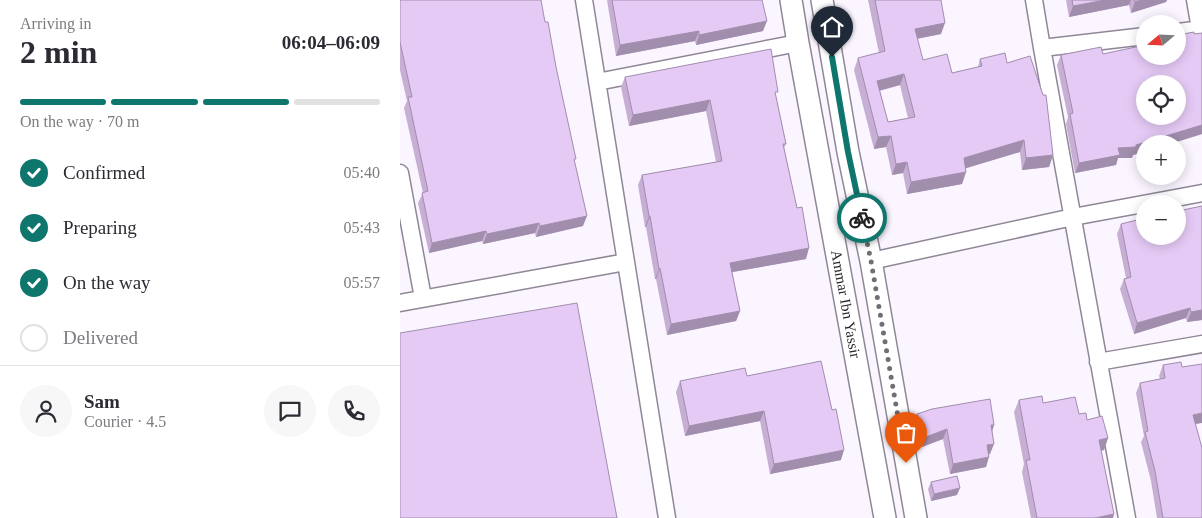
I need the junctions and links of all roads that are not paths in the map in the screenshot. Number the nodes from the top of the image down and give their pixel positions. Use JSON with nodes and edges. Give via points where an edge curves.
{"nodes":[{"id":1,"x":584,"y":0,"type":"edge"},
{"id":2,"x":791,"y":0,"type":"edge"},
{"id":3,"x":822,"y":0,"type":"edge"},
{"id":4,"x":1034,"y":0,"type":"edge"},
{"id":5,"x":1195,"y":0,"type":"edge"},
{"id":6,"x":1201,"y":29,"type":"edge"},
{"id":7,"x":1186,"y":31,"type":"edge"},
{"id":8,"x":1136,"y":37,"type":"edge"},
{"id":9,"x":798,"y":43,"type":"junction"},
{"id":10,"x":1042,"y":48,"type":"junction"},
{"id":11,"x":597,"y":82,"type":"junction"},
{"id":12,"x":400,"y":173,"type":"edge"},
{"id":13,"x":1202,"y":193,"type":"edge"},
{"id":14,"x":1072,"y":216,"type":"junction"},
{"id":15,"x":871,"y":261,"type":"junction"},
{"id":16,"x":626,"y":262,"type":"junction"},
{"id":17,"x":423,"y":298,"type":"junction"},
{"id":18,"x":400,"y":302,"type":"edge"},
{"id":19,"x":1202,"y":344,"type":"edge"},
{"id":20,"x":1098,"y":362,"type":"junction"},
{"id":21,"x":667,"y":518,"type":"edge"},
{"id":22,"x":886,"y":518,"type":"edge"},
{"id":23,"x":916,"y":518,"type":"edge"},
{"id":24,"x":1127,"y":518,"type":"edge"}],
"edges":[{"from":1,"to":11,"type":"street"},
{"from":2,"to":9,"type":"street","name":"Ammar Ibn Yassir"},
{"from":3,"to":15,"type":"street"},
{"from":4,"to":10,"type":"street"},
{"from":5,"to":6,"type":"street"},
{"from":6,"to":7,"type":"street"},
{"from":8,"to":10,"type":"street"},
{"from":9,"to":11,"type":"street"},
{"from":9,"to":22,"type":"street","name":"Ammar Ibn Yassir"},
{"from":10,"to":14,"type":"street"},
{"from":11,"to":16,"type":"street"},
{"from":12,"to":17,"type":"street"},
{"from":13,"to":14,"type":"street"},
{"from":14,"to":15,"type":"street"},
{"from":14,"to":20,"type":"street"},
{"from":15,"to":23,"type":"street"},
{"from":16,"to":17,"type":"street"},
{"from":16,"to":21,"type":"street"},
{"from":17,"to":18,"type":"street"},
{"from":19,"to":20,"type":"street"},
{"from":20,"to":24,"type":"street"}]}
